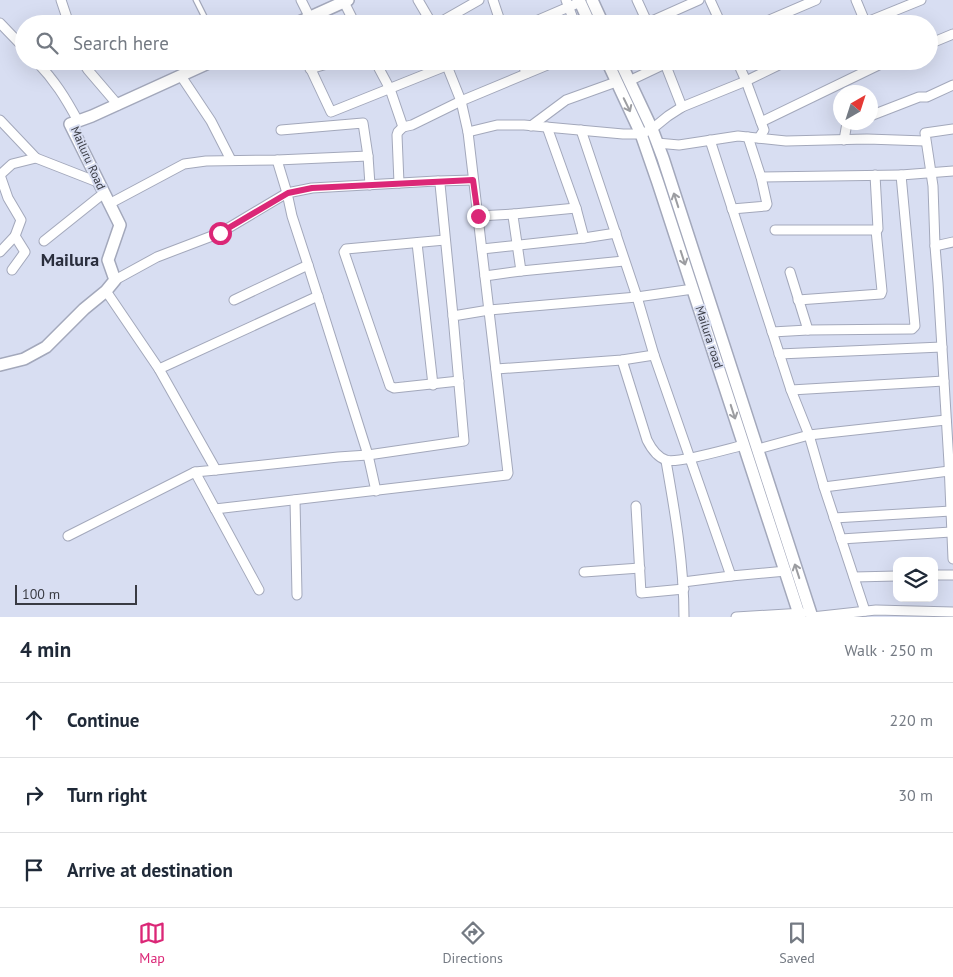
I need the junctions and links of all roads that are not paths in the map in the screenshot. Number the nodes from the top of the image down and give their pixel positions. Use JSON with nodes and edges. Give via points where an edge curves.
{"nodes":[{"id":1,"x":61,"y":0,"type":"edge"},
{"id":2,"x":196,"y":0,"type":"edge"},
{"id":3,"x":301,"y":0,"type":"edge"},
{"id":4,"x":418,"y":0,"type":"edge"},
{"id":5,"x":479,"y":0,"type":"edge"},
{"id":6,"x":493,"y":0,"type":"edge"},
{"id":7,"x":637,"y":0,"type":"edge"},
{"id":8,"x":699,"y":0,"type":"edge"},
{"id":9,"x":710,"y":0,"type":"edge"},
{"id":10,"x":816,"y":0,"type":"edge"},
{"id":11,"x":856,"y":0,"type":"edge"},
{"id":12,"x":921,"y":0,"type":"edge"},
{"id":13,"x":346,"y":1,"type":"edge"},
{"id":14,"x":584,"y":1,"type":"edge"},
{"id":15,"x":567,"y":4,"type":"edge"},
{"id":16,"x":66,"y":15,"type":"edge"},
{"id":17,"x":204,"y":15,"type":"edge"},
{"id":18,"x":308,"y":15,"type":"edge"},
{"id":19,"x":311,"y":15,"type":"edge"},
{"id":20,"x":351,"y":15,"type":"edge"},
{"id":21,"x":427,"y":15,"type":"edge"},
{"id":22,"x":453,"y":15,"type":"edge"},
{"id":23,"x":498,"y":15,"type":"edge"},
{"id":24,"x":546,"y":15,"type":"edge"},
{"id":25,"x":588,"y":15,"type":"edge"},
{"id":26,"x":596,"y":15,"type":"edge"},
{"id":27,"x":644,"y":15,"type":"edge"},
{"id":28,"x":665,"y":15,"type":"edge"},
{"id":29,"x":716,"y":15,"type":"edge"},
{"id":30,"x":781,"y":15,"type":"edge"},
{"id":31,"x":861,"y":15,"type":"edge"},
{"id":32,"x":884,"y":15,"type":"edge"},
{"id":33,"x":0,"y":23,"type":"edge"},
{"id":34,"x":953,"y":34,"type":"edge"},
{"id":35,"x":15,"y":39,"type":"edge"},
{"id":36,"x":938,"y":40,"type":"edge"},
{"id":37,"x":44,"y":70,"type":"edge"},
{"id":38,"x":88,"y":70,"type":"edge"},
{"id":39,"x":194,"y":70,"type":"edge"},
{"id":40,"x":310,"y":70,"type":"edge"},
{"id":41,"x":380,"y":70,"type":"edge"},
{"id":42,"x":433,"y":70,"type":"edge"},
{"id":43,"x":451,"y":70,"type":"edge"},
{"id":44,"x":525,"y":70,"type":"edge"},
{"id":45,"x":534,"y":70,"type":"edge"},
{"id":46,"x":611,"y":70,"type":"edge"},
{"id":47,"x":624,"y":70,"type":"edge"},
{"id":48,"x":650,"y":70,"type":"edge"},
{"id":49,"x":670,"y":70,"type":"edge"},
{"id":50,"x":741,"y":70,"type":"edge"},
{"id":51,"x":768,"y":70,"type":"edge"},
{"id":52,"x":867,"y":70,"type":"edge"},
{"id":53,"x":527,"y":73,"type":"junction"},
{"id":54,"x":181,"y":76,"type":"junction"},
{"id":55,"x":629,"y":80,"type":"junction"},
{"id":56,"x":746,"y":81,"type":"junction"},
{"id":57,"x":616,"y":82,"type":"junction"},
{"id":58,"x":953,"y":85,"type":"edge"},
{"id":59,"x":390,"y":89,"type":"junction"},
{"id":60,"x":460,"y":101,"type":"junction"},
{"id":61,"x":118,"y":105,"type":"junction"},
{"id":62,"x":682,"y":107,"type":"junction"},
{"id":63,"x":878,"y":113,"type":"edge"},
{"id":64,"x":0,"y":120,"type":"edge"},
{"id":65,"x":78,"y":121,"type":"junction"},
{"id":66,"x":761,"y":122,"type":"junction"},
{"id":67,"x":531,"y":126,"type":"junction"},
{"id":68,"x":403,"y":127,"type":"junction"},
{"id":69,"x":547,"y":127,"type":"junction"},
{"id":70,"x":652,"y":129,"type":"junction"},
{"id":71,"x":953,"y":129,"type":"edge"},
{"id":72,"x":281,"y":130,"type":"dead end"},
{"id":73,"x":581,"y":130,"type":"junction"},
{"id":74,"x":846,"y":130,"type":"edge"},
{"id":75,"x":468,"y":132,"type":"junction"},
{"id":76,"x":641,"y":134,"type":"junction"},
{"id":77,"x":748,"y":137,"type":"junction"},
{"id":78,"x":759,"y":138,"type":"junction"},
{"id":79,"x":710,"y":140,"type":"junction"},
{"id":80,"x":844,"y":140,"type":"junction"},
{"id":81,"x":926,"y":141,"type":"junction"},
{"id":82,"x":657,"y":144,"type":"junction"},
{"id":83,"x":368,"y":156,"type":"junction"},
{"id":84,"x":36,"y":158,"type":"junction"},
{"id":85,"x":231,"y":160,"type":"junction"},
{"id":86,"x":276,"y":160,"type":"junction"},
{"id":87,"x":953,"y":170,"type":"edge"},
{"id":88,"x":932,"y":173,"type":"junction"},
{"id":89,"x":0,"y":175,"type":"edge"},
{"id":90,"x":875,"y":175,"type":"junction"},
{"id":91,"x":901,"y":175,"type":"junction"},
{"id":92,"x":761,"y":177,"type":"junction"},
{"id":93,"x":473,"y":180,"type":"junction"},
{"id":94,"x":438,"y":181,"type":"junction"},
{"id":95,"x":399,"y":183,"type":"junction"},
{"id":96,"x":370,"y":185,"type":"junction"},
{"id":97,"x":102,"y":188,"type":"junction"},
{"id":98,"x":288,"y":193,"type":"junction"},
{"id":99,"x":109,"y":204,"type":"junction"},
{"id":100,"x":576,"y":208,"type":"junction"},
{"id":101,"x":732,"y":209,"type":"junction"},
{"id":102,"x":514,"y":214,"type":"junction"},
{"id":103,"x":478,"y":216,"type":"junction"},
{"id":104,"x":775,"y":230,"type":"dead end"},
{"id":105,"x":876,"y":230,"type":"junction"},
{"id":106,"x":616,"y":233,"type":"junction"},
{"id":107,"x":15,"y":236,"type":"junction"},
{"id":108,"x":584,"y":238,"type":"junction"},
{"id":109,"x":445,"y":240,"type":"junction"},
{"id":110,"x":44,"y":241,"type":"dead end"},
{"id":111,"x":953,"y":242,"type":"edge"},
{"id":112,"x":417,"y":243,"type":"junction"},
{"id":113,"x":517,"y":245,"type":"junction"},
{"id":114,"x":935,"y":246,"type":"junction"},
{"id":115,"x":482,"y":249,"type":"junction"},
{"id":116,"x":0,"y":252,"type":"edge"},
{"id":117,"x":624,"y":261,"type":"junction"},
{"id":118,"x":308,"y":265,"type":"junction"},
{"id":119,"x":12,"y":270,"type":"dead end"},
{"id":120,"x":521,"y":271,"type":"junction"},
{"id":121,"x":790,"y":272,"type":"dead end"},
{"id":122,"x":485,"y":276,"type":"junction"},
{"id":123,"x":115,"y":280,"type":"junction"},
{"id":124,"x":693,"y":289,"type":"junction"},
{"id":125,"x":106,"y":290,"type":"junction"},
{"id":126,"x":318,"y":296,"type":"junction"},
{"id":127,"x":637,"y":297,"type":"junction"},
{"id":128,"x":234,"y":300,"type":"dead end"},
{"id":129,"x":798,"y":300,"type":"junction"},
{"id":130,"x":489,"y":310,"type":"junction"},
{"id":131,"x":453,"y":316,"type":"junction"},
{"id":132,"x":808,"y":330,"type":"junction"},
{"id":133,"x":772,"y":332,"type":"junction"},
{"id":134,"x":942,"y":347,"type":"junction"},
{"id":135,"x":780,"y":354,"type":"junction"},
{"id":136,"x":654,"y":355,"type":"junction"},
{"id":137,"x":622,"y":360,"type":"junction"},
{"id":138,"x":0,"y":365,"type":"edge"},
{"id":139,"x":159,"y":369,"type":"junction"},
{"id":140,"x":496,"y":369,"type":"junction"},
{"id":141,"x":459,"y":381,"type":"junction"},
{"id":142,"x":944,"y":381,"type":"junction"},
{"id":143,"x":433,"y":385,"type":"junction"},
{"id":144,"x":791,"y":390,"type":"junction"},
{"id":145,"x":946,"y":420,"type":"junction"},
{"id":146,"x":809,"y":435,"type":"junction"},
{"id":147,"x":744,"y":445,"type":"junction"},
{"id":148,"x":758,"y":449,"type":"junction"},
{"id":149,"x":368,"y":455,"type":"junction"},
{"id":150,"x":690,"y":458,"type":"junction"},
{"id":151,"x":666,"y":461,"type":"junction"},
{"id":152,"x":216,"y":470,"type":"junction"},
{"id":153,"x":949,"y":471,"type":"junction"},
{"id":154,"x":195,"y":472,"type":"junction"},
{"id":155,"x":824,"y":487,"type":"junction"},
{"id":156,"x":376,"y":491,"type":"junction"},
{"id":157,"x":294,"y":500,"type":"junction"},
{"id":158,"x":636,"y":506,"type":"dead end"},
{"id":159,"x":215,"y":509,"type":"junction"},
{"id":160,"x":951,"y":511,"type":"junction"},
{"id":161,"x":834,"y":518,"type":"junction"},
{"id":162,"x":951,"y":532,"type":"junction"},
{"id":163,"x":68,"y":536,"type":"dead end"},
{"id":164,"x":841,"y":539,"type":"junction"},
{"id":165,"x":953,"y":559,"type":"edge"},
{"id":166,"x":640,"y":568,"type":"junction"},
{"id":167,"x":584,"y":572,"type":"dead end"},
{"id":168,"x":786,"y":572,"type":"junction"},
{"id":169,"x":938,"y":575,"type":"edge"},
{"id":170,"x":953,"y":575,"type":"edge"},
{"id":171,"x":731,"y":576,"type":"junction"},
{"id":172,"x":893,"y":576,"type":"edge"},
{"id":173,"x":854,"y":577,"type":"junction"},
{"id":174,"x":684,"y":585,"type":"junction"},
{"id":175,"x":259,"y":590,"type":"dead end"},
{"id":176,"x":297,"y":596,"type":"dead end"},
{"id":177,"x":866,"y":611,"type":"junction"},
{"id":178,"x":953,"y":612,"type":"edge"},
{"id":179,"x":807,"y":615,"type":"edge"},
{"id":180,"x":684,"y":617,"type":"edge"},
{"id":181,"x":736,"y":617,"type":"edge"}],
"edges":[{"from":1,"to":16,"type":"street"},
{"from":2,"to":17,"type":"lane"},
{"from":3,"to":18,"type":"street"},
{"from":4,"to":21,"type":"street"},
{"from":5,"to":22,"type":"street"},
{"from":6,"to":23,"type":"street"},
{"from":7,"to":27,"type":"street"},
{"from":8,"to":28,"type":"street"},
{"from":9,"to":29,"type":"street"},
{"from":10,"to":30,"type":"street"},
{"from":11,"to":31,"type":"street"},
{"from":12,"to":32,"type":"street"},
{"from":13,"to":19,"type":"street"},
{"from":13,"to":20,"type":"street"},
{"from":14,"to":15,"type":"street"},
{"from":14,"to":25,"type":"street"},
{"from":14,"to":26,"type":"street"},
{"from":15,"to":24,"type":"street"},
{"from":33,"to":35,"type":"street"},
{"from":34,"to":36,"type":"street"},
{"from":37,"to":65,"type":"street","via":[[64,95]]},
{"from":38,"to":61,"type":"street"},
{"from":39,"to":54,"type":"street","name":"Mailuru Road"},
{"from":40,"to":59,"type":"street","via":[[331,112]]},
{"from":41,"to":59,"type":"street"},
{"from":42,"to":59,"type":"street"},
{"from":43,"to":60,"type":"street"},
{"from":44,"to":53,"type":"street"},
{"from":45,"to":53,"type":"street"},
{"from":46,"to":57,"type":"street","name":"Mailura road"},
{"from":47,"to":55,"type":"street","name":"Mailura road"},
{"from":48,"to":55,"type":"street"},
{"from":49,"to":62,"type":"street"},
{"from":50,"to":56,"type":"street"},
{"from":51,"to":56,"type":"street"},
{"from":52,"to":66,"type":"street"},
{"from":53,"to":60,"type":"street"},
{"from":54,"to":61,"type":"street","name":"Mailuru Road"},
{"from":54,"to":85,"type":"street","via":[[211,120]]},
{"from":55,"to":70,"type":"street","name":"Mailura road"},
{"from":56,"to":62,"type":"street"},
{"from":56,"to":66,"type":"street"},
{"from":57,"to":67,"type":"street","via":[[566,100]]},
{"from":57,"to":76,"type":"street","name":"Mailura road","one_way":true},
{"from":58,"to":63,"type":"street"},
{"from":59,"to":68,"type":"street"},
{"from":60,"to":68,"type":"street"},
{"from":60,"to":75,"type":"street"},
{"from":61,"to":65,"type":"street","name":"Mailuru Road"},
{"from":62,"to":70,"type":"street"},
{"from":64,"to":84,"type":"street"},
{"from":65,"to":97,"type":"street","name":"Mailuru Road","via":[[70,124]]},
{"from":66,"to":78,"type":"street","via":[[764,130]]},
{"from":67,"to":69,"type":"street"},
{"from":67,"to":75,"type":"street","via":[[498,125]]},
{"from":68,"to":95,"type":"street","via":[[396,135]]},
{"from":69,"to":73,"type":"street"},
{"from":69,"to":100,"type":"street"},
{"from":70,"to":76,"type":"street"},
{"from":70,"to":82,"type":"street","name":"Mailura road"},
{"from":71,"to":81,"type":"street","via":[[925,133]]},
{"from":72,"to":83,"type":"street","via":[[362,123]]},
{"from":73,"to":76,"type":"street"},
{"from":73,"to":106,"type":"street"},
{"from":74,"to":80,"type":"street"},
{"from":75,"to":93,"type":"street"},
{"from":76,"to":124,"type":"street","name":"Mailura road","one_way":true},
{"from":77,"to":78,"type":"street"},
{"from":77,"to":79,"type":"street"},
{"from":77,"to":92,"type":"street"},
{"from":78,"to":80,"type":"street","via":[[786,142]]},
{"from":79,"to":82,"type":"street","via":[[679,145]]},
{"from":79,"to":101,"type":"street"},
{"from":80,"to":81,"type":"street"},
{"from":81,"to":88,"type":"street"},
{"from":148,"to":82,"type":"street","name":"Mailura road","one_way":true},
{"from":83,"to":86,"type":"street"},
{"from":83,"to":96,"type":"street"},
{"from":84,"to":89,"type":"street","via":[[12,164]]},
{"from":84,"to":97,"type":"street"},
{"from":85,"to":86,"type":"street"},
{"from":85,"to":99,"type":"street","via":[[184,164]]},
{"from":86,"to":98,"type":"street"},
{"from":87,"to":88,"type":"street"},
{"from":88,"to":91,"type":"street"},
{"from":88,"to":114,"type":"street"},
{"from":89,"to":107,"type":"street","via":[[8,198],[21,218]]},
{"from":90,"to":91,"type":"street"},
{"from":90,"to":92,"type":"street"},
{"from":90,"to":105,"type":"street"},
{"from":91,"to":132,"type":"street","via":[[914,328]]},
{"from":92,"to":101,"type":"street","via":[[767,205]]},
{"from":93,"to":94,"type":"street"},
{"from":93,"to":103,"type":"street"},
{"from":94,"to":95,"type":"street"},
{"from":94,"to":109,"type":"street"},
{"from":95,"to":96,"type":"street"},
{"from":96,"to":98,"type":"street","via":[[312,188]]},
{"from":97,"to":99,"type":"street","name":"Mailuru Road"},
{"from":97,"to":110,"type":"street"},
{"from":98,"to":118,"type":"street"},
{"from":98,"to":123,"type":"street","via":[[220,233],[156,257]]},
{"from":99,"to":123,"type":"street","name":"Mailuru Road","via":[[120,225],[108,260]]},
{"from":100,"to":102,"type":"street"},
{"from":100,"to":108,"type":"street"},
{"from":101,"to":133,"type":"street"},
{"from":102,"to":103,"type":"street"},
{"from":102,"to":113,"type":"street"},
{"from":103,"to":115,"type":"street"},
{"from":104,"to":105,"type":"street"},
{"from":105,"to":129,"type":"street","via":[[881,294]]},
{"from":106,"to":108,"type":"street"},
{"from":106,"to":117,"type":"street"},
{"from":107,"to":116,"type":"street"},
{"from":107,"to":119,"type":"street","via":[[25,252]]},
{"from":108,"to":113,"type":"street"},
{"from":109,"to":112,"type":"street"},
{"from":109,"to":131,"type":"street"},
{"from":111,"to":114,"type":"street"},
{"from":112,"to":143,"type":"street"},
{"from":112,"to":143,"type":"street","via":[[346,249],[344,252],[390,386]]},
{"from":113,"to":115,"type":"street"},
{"from":113,"to":120,"type":"street"},
{"from":114,"to":134,"type":"street"},
{"from":115,"to":122,"type":"street"},
{"from":117,"to":120,"type":"street"},
{"from":117,"to":127,"type":"street"},
{"from":118,"to":126,"type":"street"},
{"from":118,"to":128,"type":"street"},
{"from":120,"to":122,"type":"street"},
{"from":121,"to":129,"type":"street"},
{"from":122,"to":130,"type":"street"},
{"from":123,"to":125,"type":"street"},
{"from":124,"to":127,"type":"street"},
{"from":124,"to":147,"type":"street","name":"Mailura road","one_way":true},
{"from":125,"to":138,"type":"street","via":[[46,347]]},
{"from":125,"to":139,"type":"street"},
{"from":126,"to":139,"type":"street"},
{"from":126,"to":149,"type":"street"},
{"from":127,"to":130,"type":"street"},
{"from":127,"to":136,"type":"street"},
{"from":129,"to":132,"type":"street"},
{"from":130,"to":131,"type":"street"},
{"from":130,"to":140,"type":"street"},
{"from":131,"to":141,"type":"street"},
{"from":132,"to":133,"type":"street"},
{"from":133,"to":135,"type":"street"},
{"from":134,"to":135,"type":"street"},
{"from":134,"to":142,"type":"street"},
{"from":135,"to":144,"type":"street"},
{"from":136,"to":137,"type":"street"},
{"from":136,"to":150,"type":"street"},
{"from":137,"to":140,"type":"street"},
{"from":137,"to":151,"type":"street","via":[[648,440],[657,455]]},
{"from":139,"to":152,"type":"street"},
{"from":140,"to":156,"type":"street","via":[[507,475]]},
{"from":141,"to":143,"type":"street"},
{"from":141,"to":149,"type":"street","via":[[464,440]]},
{"from":142,"to":144,"type":"street"},
{"from":142,"to":145,"type":"street"},
{"from":144,"to":146,"type":"street"},
{"from":145,"to":146,"type":"street"},
{"from":145,"to":153,"type":"street"},
{"from":146,"to":148,"type":"street"},
{"from":146,"to":155,"type":"street"},
{"from":147,"to":150,"type":"street"},
{"from":147,"to":168,"type":"street","name":"Mailura road"},
{"from":179,"to":148,"type":"street","name":"Mailura road","one_way":true},
{"from":149,"to":152,"type":"street"},
{"from":149,"to":156,"type":"street"},
{"from":150,"to":151,"type":"street"},
{"from":150,"to":171,"type":"street"},
{"from":151,"to":174,"type":"street"},
{"from":152,"to":154,"type":"street"},
{"from":153,"to":155,"type":"street"},
{"from":153,"to":160,"type":"street"},
{"from":154,"to":159,"type":"street"},
{"from":154,"to":163,"type":"street"},
{"from":155,"to":161,"type":"street"},
{"from":156,"to":157,"type":"street"},
{"from":157,"to":159,"type":"street"},
{"from":157,"to":176,"type":"street"},
{"from":158,"to":166,"type":"street"},
{"from":159,"to":175,"type":"street"},
{"from":160,"to":161,"type":"street"},
{"from":160,"to":162,"type":"street"},
{"from":161,"to":164,"type":"street"},
{"from":162,"to":164,"type":"street"},
{"from":162,"to":165,"type":"street"},
{"from":164,"to":173,"type":"street"},
{"from":166,"to":167,"type":"street"},
{"from":166,"to":174,"type":"street","via":[[642,593]]},
{"from":168,"to":171,"type":"street"},
{"from":168,"to":179,"type":"street","name":"Mailura road"},
{"from":169,"to":170,"type":"street"},
{"from":171,"to":174,"type":"street"},
{"from":172,"to":173,"type":"street"},
{"from":173,"to":177,"type":"street"},
{"from":174,"to":180,"type":"street"},
{"from":177,"to":178,"type":"street"},
{"from":177,"to":179,"type":"street"},
{"from":179,"to":181,"type":"street"}]}
